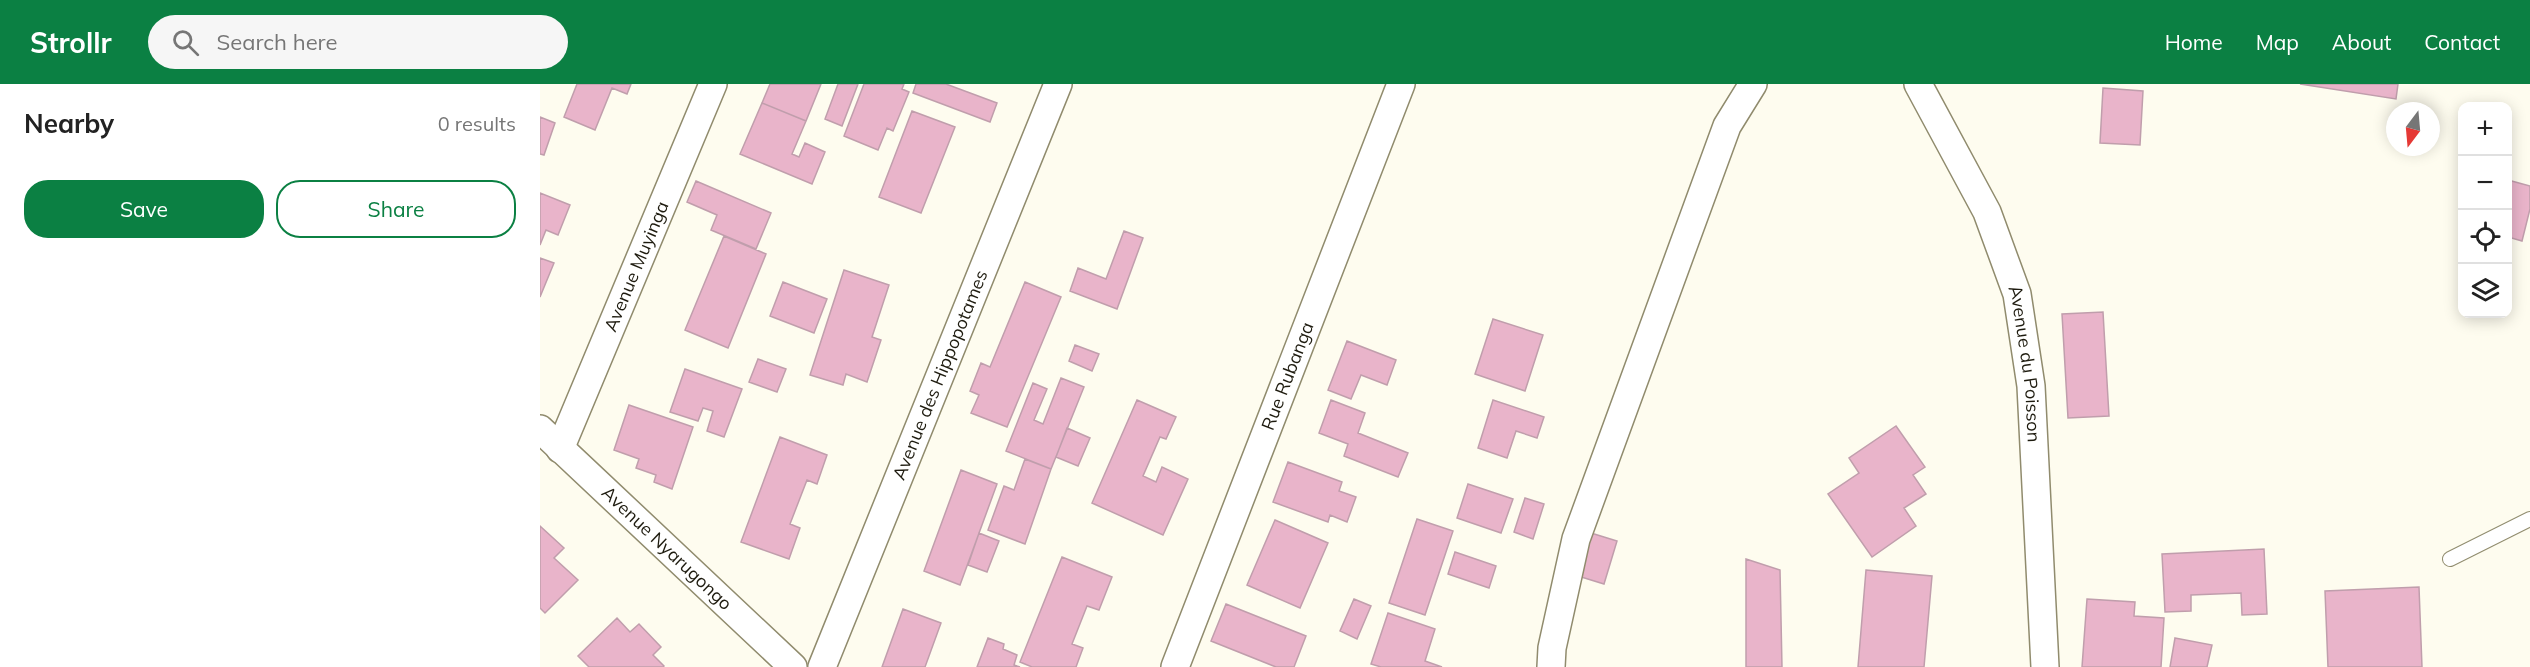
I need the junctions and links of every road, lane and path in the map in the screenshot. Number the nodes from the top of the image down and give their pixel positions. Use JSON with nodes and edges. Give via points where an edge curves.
{"nodes":[{"id":1,"x":713,"y":84,"type":"edge"},
{"id":2,"x":1058,"y":84,"type":"edge"},
{"id":3,"x":1401,"y":84,"type":"edge"},
{"id":4,"x":1754,"y":84,"type":"edge"},
{"id":5,"x":1918,"y":84,"type":"edge"},
{"id":6,"x":540,"y":429,"type":"edge"},
{"id":7,"x":560,"y":449,"type":"junction"},
{"id":8,"x":2530,"y":519,"type":"edge"},
{"id":9,"x":2450,"y":559,"type":"dead end"},
{"id":10,"x":793,"y":667,"type":"edge"},
{"id":11,"x":822,"y":667,"type":"edge"},
{"id":12,"x":1175,"y":667,"type":"edge"},
{"id":13,"x":1551,"y":667,"type":"edge"},
{"id":14,"x":2045,"y":667,"type":"edge"}],
"edges":[{"from":1,"to":7,"type":"street","name":"Avenue Muyinga"},
{"from":2,"to":11,"type":"street","name":"Avenue des Hippopotames"},
{"from":3,"to":12,"type":"street","name":"Rue Rubanga"},
{"from":4,"to":13,"type":"street","via":[[1727,126],[1576,539]]},
{"from":5,"to":14,"type":"street","name":"Avenue du Poisson","via":[[1987,212],[2017,294],[2031,386]]},
{"from":6,"to":7,"type":"street","name":"Avenue Nyarugongo"},
{"from":7,"to":10,"type":"street","name":"Avenue Nyarugongo"},
{"from":8,"to":9,"type":"lane"}]}
